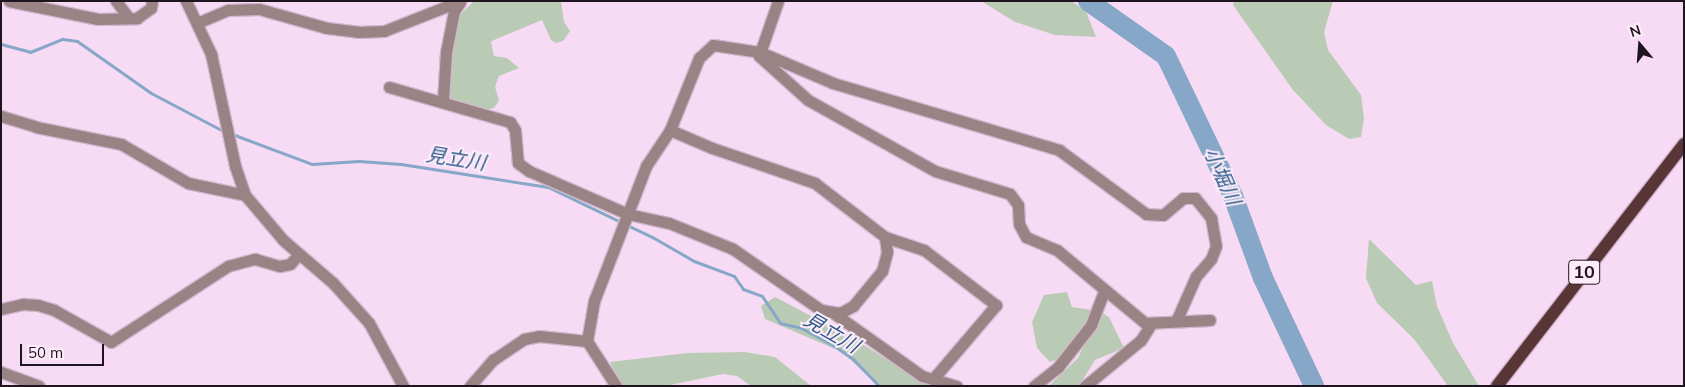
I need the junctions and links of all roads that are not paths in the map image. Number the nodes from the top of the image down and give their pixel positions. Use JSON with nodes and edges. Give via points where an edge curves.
{"nodes":[{"id":1,"x":9,"y":1,"type":"edge"},
{"id":2,"x":116,"y":1,"type":"edge"},
{"id":3,"x":152,"y":1,"type":"edge"},
{"id":4,"x":186,"y":1,"type":"edge"},
{"id":5,"x":460,"y":1,"type":"edge"},
{"id":6,"x":778,"y":1,"type":"edge"},
{"id":7,"x":129,"y":18,"type":"junction"},
{"id":8,"x":197,"y":23,"type":"junction"},
{"id":9,"x":760,"y":52,"type":"junction"},
{"id":10,"x":389,"y":87,"type":"dead end"},
{"id":11,"x":443,"y":100,"type":"junction"},
{"id":12,"x":1,"y":116,"type":"edge"},
{"id":13,"x":670,"y":130,"type":"junction"},
{"id":14,"x":1684,"y":144,"type":"edge"},
{"id":15,"x":244,"y":195,"type":"junction"},
{"id":16,"x":626,"y":220,"type":"junction"},
{"id":17,"x":885,"y":237,"type":"junction"},
{"id":18,"x":299,"y":254,"type":"junction"},
{"id":19,"x":1104,"y":291,"type":"junction"},
{"id":20,"x":1,"y":309,"type":"edge"},
{"id":21,"x":832,"y":312,"type":"junction"},
{"id":22,"x":1177,"y":319,"type":"junction"},
{"id":23,"x":1210,"y":320,"type":"dead end"},
{"id":24,"x":1152,"y":324,"type":"junction"},
{"id":25,"x":587,"y":341,"type":"junction"},
{"id":26,"x":1,"y":372,"type":"edge"},
{"id":27,"x":933,"y":379,"type":"junction"},
{"id":28,"x":39,"y":386,"type":"edge"},
{"id":29,"x":403,"y":386,"type":"edge"},
{"id":30,"x":470,"y":386,"type":"edge"},
{"id":31,"x":616,"y":386,"type":"edge"},
{"id":32,"x":957,"y":386,"type":"edge"},
{"id":33,"x":1034,"y":386,"type":"edge"},
{"id":34,"x":1085,"y":386,"type":"edge"},
{"id":35,"x":1497,"y":386,"type":"edge"}],
"edges":[{"from":1,"to":7,"type":"street","via":[[98,19]]},
{"from":2,"to":7,"type":"street"},
{"from":3,"to":7,"type":"street","via":[[151,8],[137,18]]},
{"from":4,"to":8,"type":"street"},
{"from":5,"to":8,"type":"street","via":[[384,31],[328,28],[259,9],[228,10]]},
{"from":5,"to":11,"type":"street","via":[[454,11],[446,52]]},
{"from":6,"to":9,"type":"street"},
{"from":8,"to":15,"type":"street","via":[[211,54]]},
{"from":9,"to":13,"type":"street","via":[[720,44],[703,51]]},
{"from":9,"to":19,"type":"street","via":[[764,63],[808,100],[837,118],[935,171],[1010,194],[1018,205],[1020,224],[1026,237],[1056,250]]},
{"from":9,"to":22,"type":"street","via":[[833,83],[1059,150],[1146,214],[1163,215],[1183,198],[1195,198],[1211,218],[1216,246],[1212,259],[1196,276]]},
{"from":10,"to":11,"type":"street"},
{"from":11,"to":16,"type":"street","via":[[510,122],[515,130],[516,156],[523,166]]},
{"from":12,"to":15,"type":"street","via":[[36,127],[121,144],[188,183]]},
{"from":13,"to":16,"type":"street","via":[[646,166]]},
{"from":13,"to":17,"type":"street","via":[[815,183]]},
{"from":14,"to":35,"type":"main road","number":"10"},
{"from":15,"to":18,"type":"street"},
{"from":16,"to":21,"type":"street","via":[[669,223],[733,249],[799,297]]},
{"from":16,"to":25,"type":"street","via":[[594,301]]},
{"from":17,"to":21,"type":"street","via":[[887,252],[882,271],[852,306]]},
{"from":17,"to":27,"type":"street","via":[[924,250],[996,306]]},
{"from":18,"to":20,"type":"street","via":[[290,264],[280,266],[254,259],[228,266],[110,342],[54,310],[38,305],[23,304]]},
{"from":18,"to":29,"type":"street","via":[[333,283],[369,323]]},
{"from":19,"to":24,"type":"street","via":[[1128,313]]},
{"from":19,"to":33,"type":"street","via":[[1091,325],[1058,367]]},
{"from":21,"to":27,"type":"street","via":[[922,376]]},
{"from":22,"to":23,"type":"street"},
{"from":22,"to":24,"type":"street"},
{"from":24,"to":34,"type":"street","via":[[1141,340]]},
{"from":25,"to":30,"type":"street","via":[[538,336],[524,339],[493,360]]},
{"from":25,"to":31,"type":"street"},
{"from":26,"to":28,"type":"street"},
{"from":27,"to":32,"type":"street"}]}
